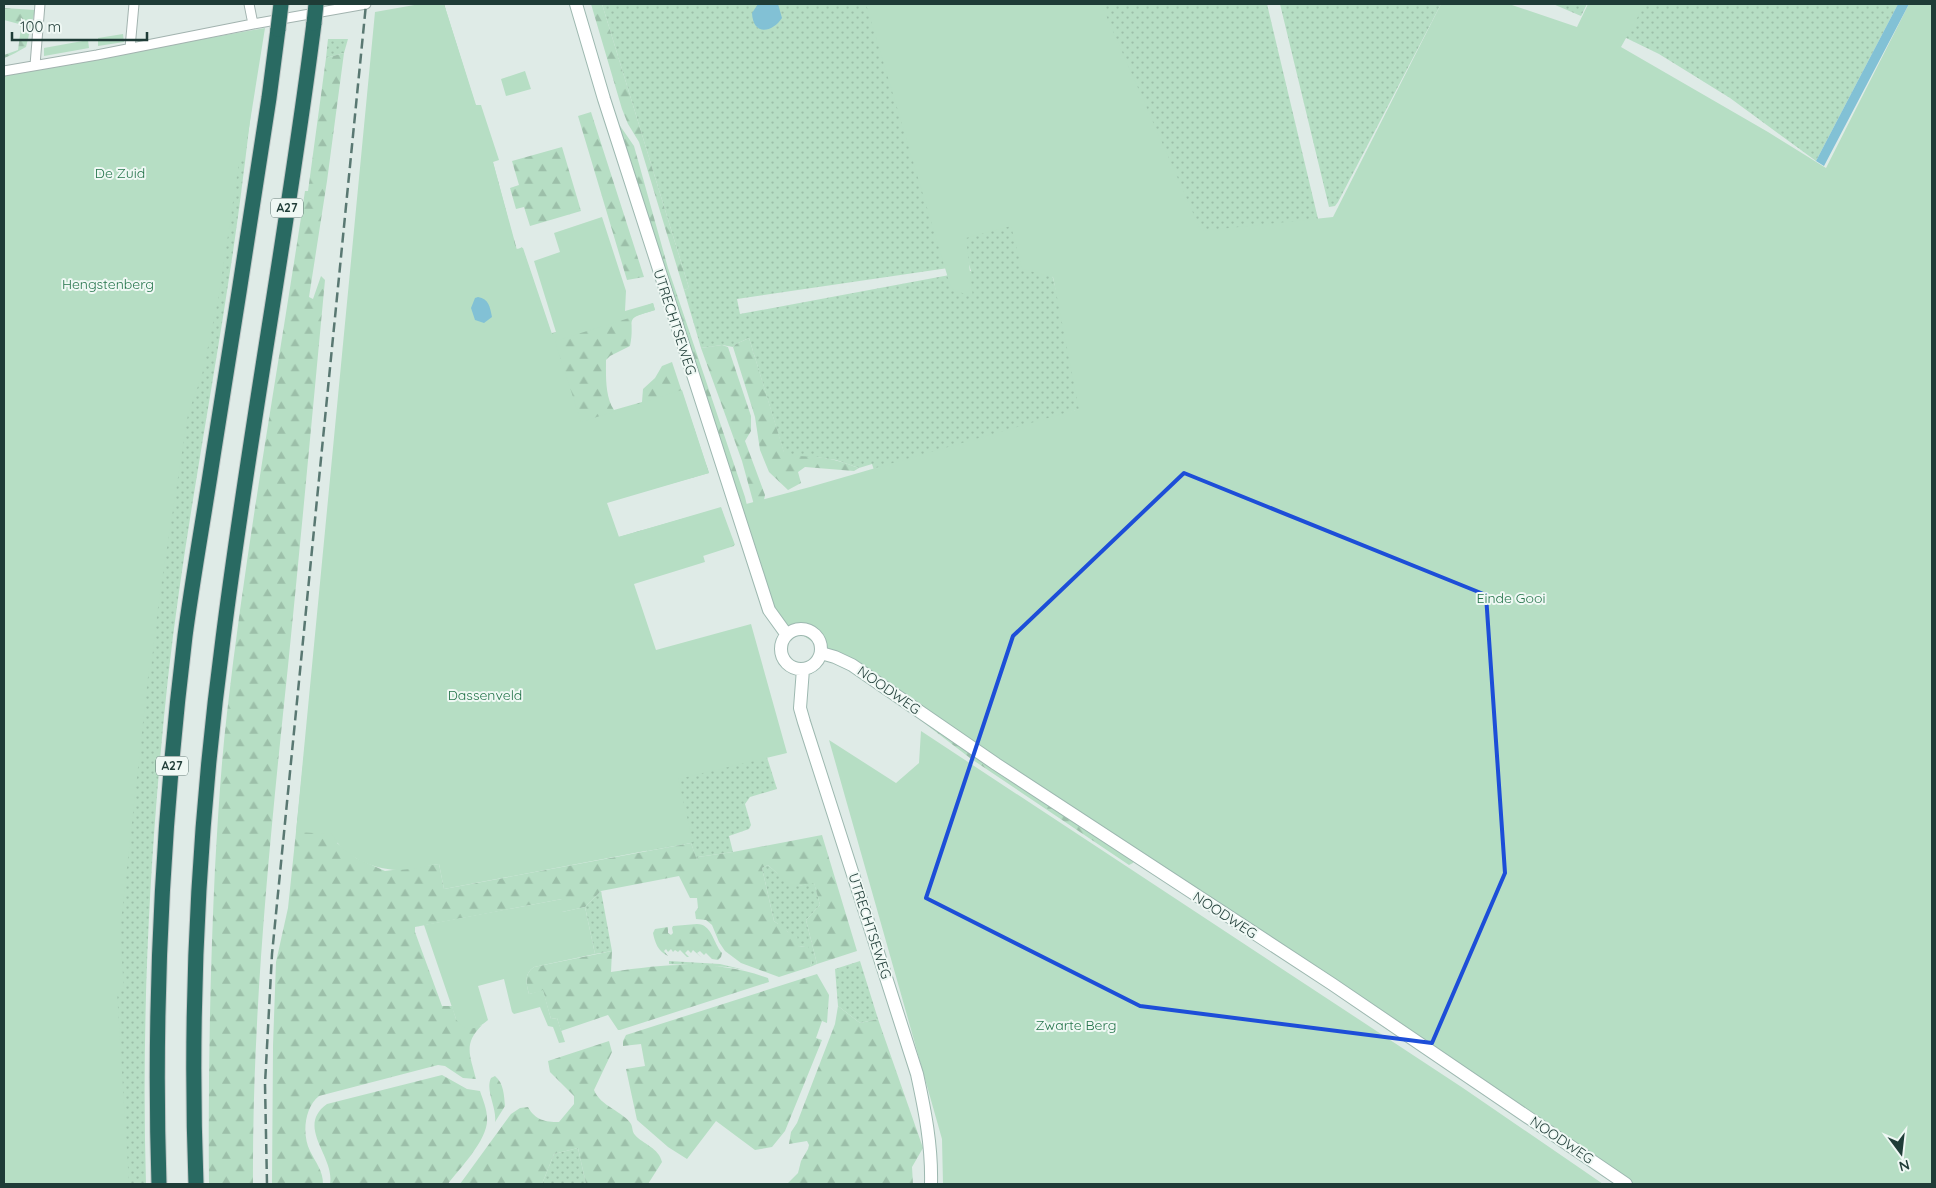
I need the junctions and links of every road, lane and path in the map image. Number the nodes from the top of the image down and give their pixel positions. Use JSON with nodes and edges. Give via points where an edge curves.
{"nodes":[{"id":1,"x":40,"y":4,"type":"edge"},
{"id":2,"x":134,"y":4,"type":"edge"},
{"id":3,"x":249,"y":4,"type":"edge"},
{"id":4,"x":281,"y":4,"type":"edge"},
{"id":5,"x":316,"y":4,"type":"edge"},
{"id":6,"x":366,"y":4,"type":"edge"},
{"id":7,"x":576,"y":4,"type":"edge"},
{"id":8,"x":253,"y":24,"type":"junction"},
{"id":9,"x":130,"y":48,"type":"junction"},
{"id":10,"x":35,"y":65,"type":"junction"},
{"id":11,"x":4,"y":70,"type":"edge"},
{"id":12,"x":787,"y":635,"type":"junction"},
{"id":13,"x":821,"y":653,"type":"junction"},
{"id":14,"x":803,"y":669,"type":"junction"},
{"id":15,"x":159,"y":1184,"type":"edge"},
{"id":16,"x":196,"y":1184,"type":"edge"},
{"id":17,"x":931,"y":1184,"type":"edge"},
{"id":18,"x":1626,"y":1184,"type":"edge"}],
"edges":[{"from":1,"to":10,"type":"street"},
{"from":2,"to":9,"type":"street"},
{"from":3,"to":8,"type":"street"},
{"from":4,"to":15,"type":"highway","number":"A27","bridge":true,"via":[[276,55],[186,633],[174,734],[159,972]]},
{"from":5,"to":16,"type":"highway","number":"A27","bridge":true,"via":[[223,640],[203,829],[195,976]]},
{"from":6,"to":8,"type":"street"},
{"from":7,"to":12,"type":"main road","name":"UTRECHTSEWEG","via":[[769,610]]},
{"from":8,"to":9,"type":"street"},
{"from":9,"to":10,"type":"street"},
{"from":10,"to":11,"type":"street"},
{"from":12,"to":13,"type":"main road","via":[[798,630],[811,632],[819,641]]},
{"from":12,"to":14,"type":"main road","via":[[781,650],[783,658],[795,668]]},
{"from":13,"to":14,"type":"main road","via":[[814,664]]},
{"from":13,"to":18,"type":"main road","name":"NOODWEG","via":[[852,665]]},
{"from":14,"to":17,"type":"main road","name":"UTRECHTSEWEG","via":[[800,708],[917,1074],[932,1155]]}]}
